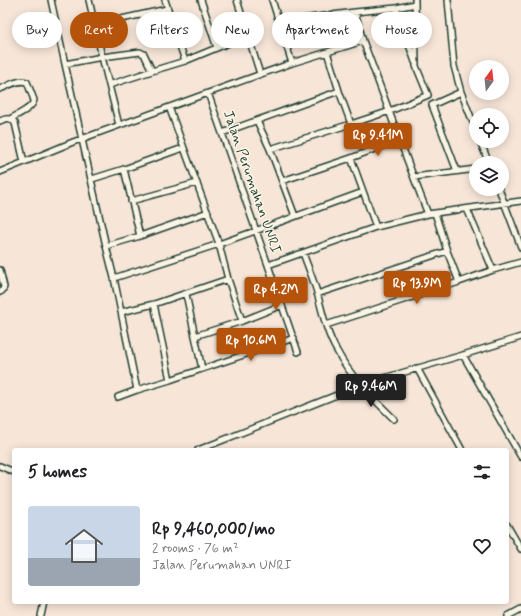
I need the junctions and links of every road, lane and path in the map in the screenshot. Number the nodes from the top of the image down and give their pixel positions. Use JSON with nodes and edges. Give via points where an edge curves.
{"nodes":[{"id":1,"x":51,"y":0,"type":"edge"},
{"id":2,"x":89,"y":0,"type":"edge"},
{"id":3,"x":165,"y":0,"type":"edge"},
{"id":4,"x":201,"y":0,"type":"edge"},
{"id":5,"x":237,"y":0,"type":"edge"},
{"id":6,"x":272,"y":0,"type":"edge"},
{"id":7,"x":448,"y":0,"type":"edge"},
{"id":8,"x":415,"y":2,"type":"edge"},
{"id":9,"x":396,"y":8,"type":"junction"},
{"id":10,"x":167,"y":9,"type":"junction"},
{"id":11,"x":91,"y":12,"type":"edge"},
{"id":12,"x":241,"y":12,"type":"edge"},
{"id":13,"x":276,"y":12,"type":"edge"},
{"id":14,"x":355,"y":12,"type":"edge"},
{"id":15,"x":128,"y":18,"type":"edge"},
{"id":16,"x":211,"y":30,"type":"edge"},
{"id":17,"x":363,"y":41,"type":"edge"},
{"id":18,"x":100,"y":48,"type":"edge"},
{"id":19,"x":217,"y":48,"type":"edge"},
{"id":20,"x":252,"y":48,"type":"edge"},
{"id":21,"x":287,"y":48,"type":"edge"},
{"id":22,"x":340,"y":48,"type":"edge"},
{"id":23,"x":327,"y":52,"type":"junction"},
{"id":24,"x":102,"y":57,"type":"junction"},
{"id":25,"x":185,"y":61,"type":"junction"},
{"id":26,"x":292,"y":63,"type":"junction"},
{"id":27,"x":65,"y":64,"type":"junction"},
{"id":28,"x":416,"y":66,"type":"junction"},
{"id":29,"x":152,"y":71,"type":"junction"},
{"id":30,"x":260,"y":74,"type":"junction"},
{"id":31,"x":109,"y":85,"type":"junction"},
{"id":32,"x":0,"y":89,"type":"edge"},
{"id":33,"x":339,"y":91,"type":"junction"},
{"id":34,"x":461,"y":92,"type":"junction"},
{"id":35,"x":208,"y":93,"type":"junction"},
{"id":36,"x":428,"y":95,"type":"junction"},
{"id":37,"x":432,"y":105,"type":"junction"},
{"id":38,"x":169,"y":107,"type":"junction"},
{"id":39,"x":390,"y":111,"type":"junction"},
{"id":40,"x":469,"y":112,"type":"edge"},
{"id":41,"x":10,"y":119,"type":"junction"},
{"id":42,"x":0,"y":121,"type":"edge"},
{"id":43,"x":257,"y":121,"type":"junction"},
{"id":44,"x":351,"y":124,"type":"junction"},
{"id":45,"x":119,"y":125,"type":"junction"},
{"id":46,"x":222,"y":133,"type":"junction"},
{"id":47,"x":83,"y":138,"type":"junction"},
{"id":48,"x":400,"y":140,"type":"junction"},
{"id":49,"x":184,"y":148,"type":"junction"},
{"id":50,"x":270,"y":149,"type":"junction"},
{"id":51,"x":351,"y":158,"type":"junction"},
{"id":52,"x":24,"y":162,"type":"junction"},
{"id":53,"x":124,"y":169,"type":"junction"},
{"id":54,"x":469,"y":170,"type":"edge"},
{"id":55,"x":456,"y":171,"type":"junction"},
{"id":56,"x":0,"y":172,"type":"edge"},
{"id":57,"x":414,"y":177,"type":"junction"},
{"id":58,"x":92,"y":178,"type":"junction"},
{"id":59,"x":282,"y":181,"type":"junction"},
{"id":60,"x":197,"y":184,"type":"junction"},
{"id":61,"x":363,"y":192,"type":"junction"},
{"id":62,"x":501,"y":196,"type":"edge"},
{"id":63,"x":131,"y":201,"type":"junction"},
{"id":64,"x":521,"y":201,"type":"edge"},
{"id":65,"x":504,"y":204,"type":"junction"},
{"id":66,"x":468,"y":209,"type":"junction"},
{"id":67,"x":208,"y":212,"type":"junction"},
{"id":68,"x":435,"y":213,"type":"junction"},
{"id":69,"x":428,"y":214,"type":"junction"},
{"id":70,"x":295,"y":216,"type":"junction"},
{"id":71,"x":376,"y":227,"type":"junction"},
{"id":72,"x":256,"y":230,"type":"junction"},
{"id":73,"x":140,"y":236,"type":"junction"},
{"id":74,"x":219,"y":244,"type":"junction"},
{"id":75,"x":106,"y":246,"type":"junction"},
{"id":76,"x":521,"y":247,"type":"edge"},
{"id":77,"x":447,"y":251,"type":"junction"},
{"id":78,"x":303,"y":252,"type":"junction"},
{"id":79,"x":521,"y":262,"type":"edge"},
{"id":80,"x":268,"y":265,"type":"junction"},
{"id":81,"x":0,"y":270,"type":"edge"},
{"id":82,"x":494,"y":270,"type":"junction"},
{"id":83,"x":114,"y":278,"type":"junction"},
{"id":84,"x":228,"y":279,"type":"junction"},
{"id":85,"x":459,"y":282,"type":"junction"},
{"id":86,"x":0,"y":292,"type":"edge"},
{"id":87,"x":186,"y":294,"type":"junction"},
{"id":88,"x":317,"y":294,"type":"junction"},
{"id":89,"x":154,"y":304,"type":"junction"},
{"id":90,"x":282,"y":305,"type":"junction"},
{"id":91,"x":121,"y":312,"type":"junction"},
{"id":92,"x":242,"y":321,"type":"junction"},
{"id":93,"x":326,"y":325,"type":"junction"},
{"id":94,"x":196,"y":336,"type":"junction"},
{"id":95,"x":521,"y":336,"type":"edge"},
{"id":96,"x":294,"y":338,"type":"junction"},
{"id":97,"x":298,"y":352,"type":"dead end"},
{"id":98,"x":464,"y":355,"type":"junction"},
{"id":99,"x":417,"y":368,"type":"junction"},
{"id":100,"x":202,"y":369,"type":"junction"},
{"id":101,"x":170,"y":380,"type":"junction"},
{"id":102,"x":361,"y":385,"type":"junction"},
{"id":103,"x":137,"y":390,"type":"junction"},
{"id":104,"x":118,"y":397,"type":"dead end"},
{"id":105,"x":394,"y":419,"type":"dead end"},
{"id":106,"x":203,"y":448,"type":"edge"},
{"id":107,"x":461,"y":448,"type":"edge"},
{"id":108,"x":521,"y":456,"type":"edge"},
{"id":109,"x":0,"y":466,"type":"edge"},
{"id":110,"x":12,"y":471,"type":"edge"},
{"id":111,"x":509,"y":528,"type":"edge"},
{"id":112,"x":521,"y":549,"type":"edge"},
{"id":113,"x":44,"y":604,"type":"edge"},
{"id":114,"x":521,"y":609,"type":"edge"},
{"id":115,"x":41,"y":616,"type":"edge"},
{"id":116,"x":508,"y":616,"type":"edge"}],
"edges":[{"from":1,"to":27,"type":"street"},
{"from":2,"to":11,"type":"street"},
{"from":3,"to":10,"type":"street"},
{"from":4,"to":16,"type":"street"},
{"from":5,"to":12,"type":"street"},
{"from":6,"to":13,"type":"street"},
{"from":7,"to":34,"type":"street","via":[[453,60]]},
{"from":8,"to":9,"type":"street"},
{"from":8,"to":28,"type":"street"},
{"from":9,"to":14,"type":"street"},
{"from":9,"to":28,"type":"street"},
{"from":10,"to":15,"type":"street"},
{"from":10,"to":25,"type":"street"},
{"from":17,"to":39,"type":"street"},
{"from":18,"to":24,"type":"street"},
{"from":19,"to":25,"type":"street"},
{"from":20,"to":30,"type":"street"},
{"from":21,"to":26,"type":"street"},
{"from":22,"to":23,"type":"street"},
{"from":23,"to":26,"type":"street"},
{"from":23,"to":33,"type":"street"},
{"from":24,"to":27,"type":"street"},
{"from":24,"to":29,"type":"street","via":[[142,52]]},
{"from":24,"to":31,"type":"street"},
{"from":25,"to":29,"type":"street"},
{"from":26,"to":30,"type":"street"},
{"from":27,"to":47,"type":"street"},
{"from":28,"to":36,"type":"street"},
{"from":29,"to":31,"type":"street"},
{"from":30,"to":35,"type":"street"},
{"from":31,"to":45,"type":"street"},
{"from":32,"to":41,"type":"street","via":[[24,81],[34,100],[30,107]]},
{"from":33,"to":43,"type":"street"},
{"from":33,"to":44,"type":"street"},
{"from":34,"to":37,"type":"street"},
{"from":34,"to":40,"type":"street"},
{"from":35,"to":38,"type":"street"},
{"from":35,"to":46,"type":"street","name":"Jalan Perumahan UNRI"},
{"from":36,"to":37,"type":"street"},
{"from":36,"to":39,"type":"street"},
{"from":37,"to":55,"type":"street"},
{"from":38,"to":45,"type":"street"},
{"from":38,"to":49,"type":"street"},
{"from":39,"to":44,"type":"street"},
{"from":39,"to":48,"type":"street"},
{"from":41,"to":42,"type":"street"},
{"from":41,"to":52,"type":"street","via":[[15,123]]},
{"from":43,"to":46,"type":"street"},
{"from":43,"to":50,"type":"street"},
{"from":44,"to":50,"type":"street"},
{"from":45,"to":47,"type":"street"},
{"from":46,"to":72,"type":"street","name":"Jalan Perumahan UNRI"},
{"from":47,"to":52,"type":"street"},
{"from":47,"to":58,"type":"street"},
{"from":48,"to":51,"type":"street"},
{"from":48,"to":57,"type":"street"},
{"from":49,"to":53,"type":"street"},
{"from":49,"to":60,"type":"street"},
{"from":50,"to":59,"type":"street"},
{"from":51,"to":59,"type":"street"},
{"from":51,"to":61,"type":"street"},
{"from":52,"to":56,"type":"street"},
{"from":53,"to":58,"type":"street"},
{"from":53,"to":63,"type":"street"},
{"from":54,"to":55,"type":"street"},
{"from":55,"to":57,"type":"street"},
{"from":57,"to":69,"type":"street"},
{"from":58,"to":75,"type":"street"},
{"from":59,"to":70,"type":"street"},
{"from":60,"to":63,"type":"street"},
{"from":60,"to":67,"type":"street"},
{"from":61,"to":70,"type":"street"},
{"from":61,"to":71,"type":"street"},
{"from":62,"to":65,"type":"street"},
{"from":63,"to":73,"type":"street"},
{"from":64,"to":65,"type":"street","name":"Jalan Perumahan UNRI"},
{"from":65,"to":66,"type":"street","name":"Jalan Perumahan UNRI"},
{"from":65,"to":76,"type":"street"},
{"from":66,"to":68,"type":"street","name":"Jalan Perumahan UNRI"},
{"from":66,"to":82,"type":"street"},
{"from":67,"to":73,"type":"street"},
{"from":67,"to":74,"type":"street"},
{"from":68,"to":69,"type":"street","name":"Jalan Perumahan UNRI"},
{"from":68,"to":77,"type":"street"},
{"from":69,"to":71,"type":"street","name":"Jalan Perumahan UNRI"},
{"from":70,"to":72,"type":"street"},
{"from":71,"to":78,"type":"street","name":"Jalan Perumahan UNRI"},
{"from":72,"to":74,"type":"street"},
{"from":72,"to":80,"type":"street","name":"Jalan Perumahan UNRI"},
{"from":73,"to":75,"type":"street"},
{"from":74,"to":83,"type":"street"},
{"from":74,"to":84,"type":"street"},
{"from":75,"to":83,"type":"street"},
{"from":77,"to":85,"type":"street"},
{"from":77,"to":88,"type":"street"},
{"from":78,"to":80,"type":"street","name":"Jalan Perumahan UNRI"},
{"from":78,"to":88,"type":"street"},
{"from":79,"to":82,"type":"street"},
{"from":80,"to":90,"type":"street"},
{"from":81,"to":86,"type":"street","via":[[4,287]]},
{"from":82,"to":85,"type":"street"},
{"from":83,"to":91,"type":"street"},
{"from":84,"to":87,"type":"street"},
{"from":84,"to":92,"type":"street"},
{"from":85,"to":93,"type":"street"},
{"from":87,"to":89,"type":"street"},
{"from":87,"to":94,"type":"street"},
{"from":88,"to":93,"type":"street"},
{"from":89,"to":91,"type":"street"},
{"from":89,"to":101,"type":"street"},
{"from":90,"to":92,"type":"street"},
{"from":90,"to":96,"type":"street"},
{"from":91,"to":103,"type":"street"},
{"from":92,"to":94,"type":"street"},
{"from":93,"to":102,"type":"street","via":[[336,350]]},
{"from":94,"to":100,"type":"street"},
{"from":95,"to":98,"type":"street"},
{"from":96,"to":97,"type":"street"},
{"from":96,"to":100,"type":"street"},
{"from":98,"to":99,"type":"street"},
{"from":98,"to":108,"type":"street"},
{"from":99,"to":102,"type":"street"},
{"from":99,"to":107,"type":"street"},
{"from":100,"to":101,"type":"street"},
{"from":101,"to":103,"type":"street"},
{"from":102,"to":105,"type":"street"},
{"from":102,"to":106,"type":"street"},
{"from":103,"to":104,"type":"street"},
{"from":109,"to":110,"type":"street"},
{"from":111,"to":112,"type":"street"},
{"from":113,"to":115,"type":"street"},
{"from":114,"to":116,"type":"street"}]}
